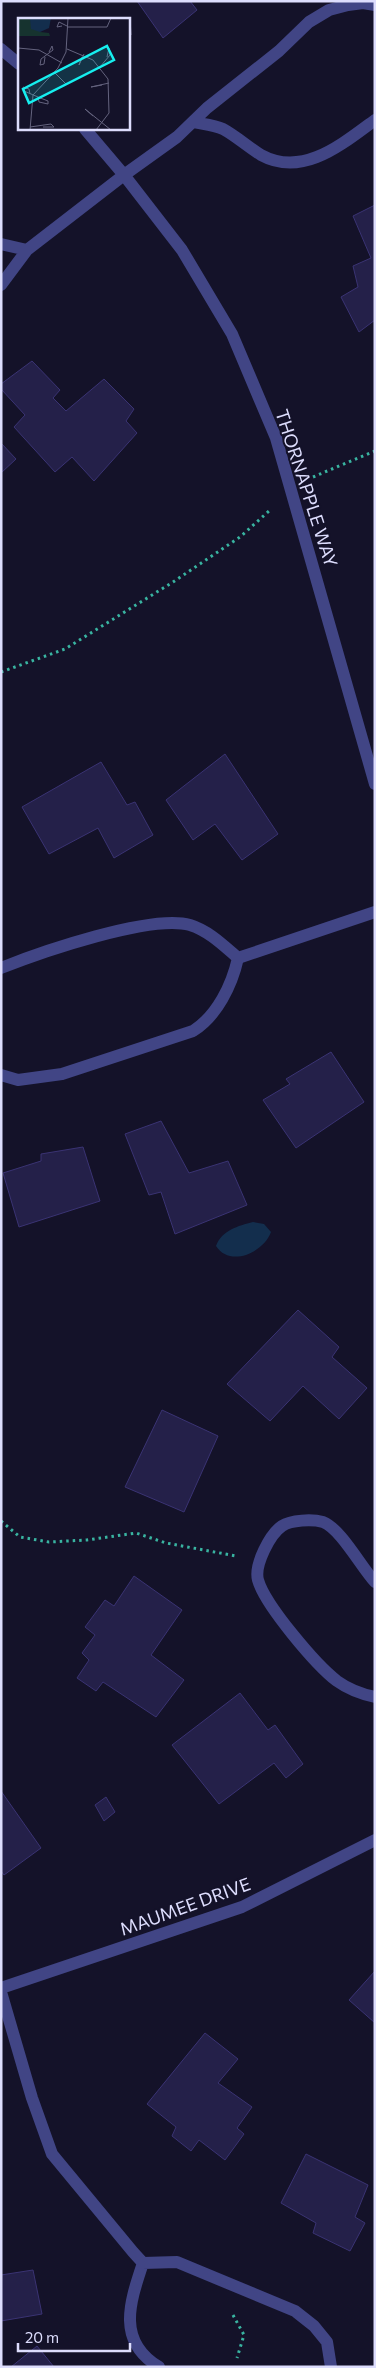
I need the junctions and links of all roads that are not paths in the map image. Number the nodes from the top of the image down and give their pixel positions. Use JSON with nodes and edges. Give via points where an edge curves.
{"nodes":[{"id":1,"x":375,"y":5,"type":"edge"},
{"id":2,"x":1,"y":49,"type":"edge"},
{"id":3,"x":18,"y":63,"type":"edge"},
{"id":4,"x":375,"y":120,"type":"edge"},
{"id":5,"x":193,"y":122,"type":"junction"},
{"id":6,"x":85,"y":130,"type":"edge"},
{"id":7,"x":124,"y":175,"type":"junction"},
{"id":8,"x":1,"y":244,"type":"edge"},
{"id":9,"x":27,"y":250,"type":"junction"},
{"id":10,"x":1,"y":285,"type":"edge"},
{"id":11,"x":375,"y":784,"type":"edge"},
{"id":12,"x":375,"y":912,"type":"edge"},
{"id":13,"x":238,"y":958,"type":"junction"},
{"id":14,"x":1,"y":968,"type":"edge"},
{"id":15,"x":1,"y":1075,"type":"edge"},
{"id":16,"x":375,"y":1582,"type":"edge"},
{"id":17,"x":375,"y":1697,"type":"edge"},
{"id":18,"x":375,"y":1840,"type":"edge"},
{"id":19,"x":1,"y":1988,"type":"edge"},
{"id":20,"x":1,"y":1992,"type":"edge"},
{"id":21,"x":143,"y":2263,"type":"junction"},
{"id":22,"x":159,"y":2367,"type":"edge"},
{"id":23,"x":331,"y":2367,"type":"edge"}],
"edges":[{"from":1,"to":5,"type":"street","via":[[363,3],[328,10],[309,22]]},
{"from":2,"to":3,"type":"street"},
{"from":4,"to":5,"type":"street","via":[[314,160],[296,163],[263,156],[222,129]]},
{"from":5,"to":7,"type":"street"},
{"from":6,"to":7,"type":"street","name":"THORNAPPLE WAY"},
{"from":7,"to":9,"type":"street"},
{"from":7,"to":11,"type":"street","name":"THORNAPPLE WAY","via":[[182,250],[232,334],[276,438]]},
{"from":8,"to":9,"type":"street"},
{"from":9,"to":10,"type":"street"},
{"from":12,"to":13,"type":"street"},
{"from":13,"to":14,"type":"street","via":[[213,937],[191,926],[172,922],[88,940]]},
{"from":13,"to":15,"type":"street","via":[[234,974],[214,1012],[205,1024],[193,1031],[62,1074],[18,1080]]},
{"from":16,"to":17,"type":"street","via":[[342,1538],[324,1522],[302,1520],[282,1526],[269,1541],[258,1578],[263,1592],[320,1666],[351,1690]]},
{"from":18,"to":19,"type":"street","name":"MAUMEE DRIVE","via":[[242,1907]]},
{"from":20,"to":21,"type":"street","via":[[52,2154]]},
{"from":21,"to":22,"type":"street","via":[[131,2299],[130,2330],[135,2346]]},
{"from":21,"to":23,"type":"street","via":[[177,2262],[295,2312],[314,2326],[327,2342]]}]}
